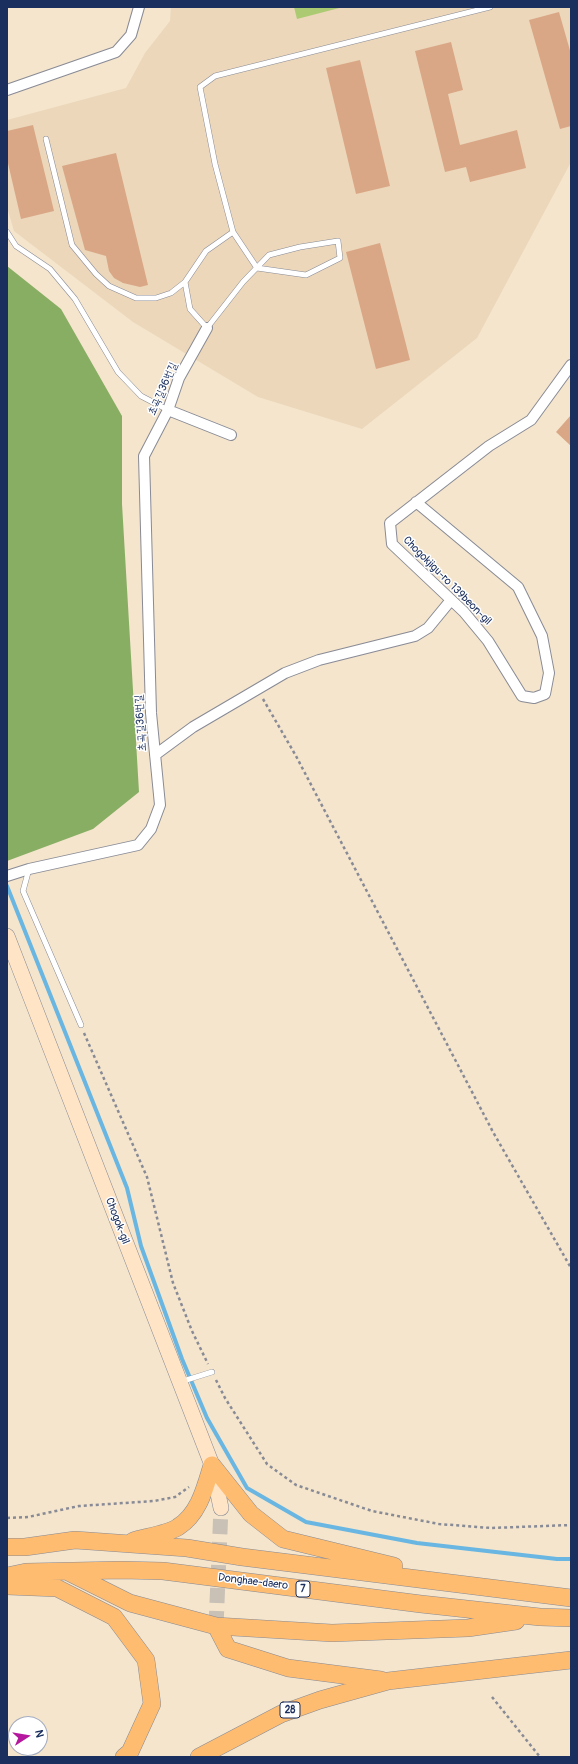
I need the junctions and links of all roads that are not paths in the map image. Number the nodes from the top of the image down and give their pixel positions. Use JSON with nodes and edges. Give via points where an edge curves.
{"nodes":[{"id":1,"x":139,"y":7,"type":"edge"},
{"id":2,"x":490,"y":7,"type":"edge"},
{"id":3,"x":7,"y":90,"type":"edge"},
{"id":4,"x":46,"y":139,"type":"dead end"},
{"id":5,"x":7,"y":232,"type":"edge"},
{"id":6,"x":233,"y":232,"type":"junction"},
{"id":7,"x":257,"y":268,"type":"junction"},
{"id":8,"x":184,"y":282,"type":"junction"},
{"id":9,"x":207,"y":328,"type":"junction"},
{"id":10,"x":571,"y":365,"type":"edge"},
{"id":11,"x":168,"y":410,"type":"junction"},
{"id":12,"x":231,"y":436,"type":"dead end"},
{"id":13,"x":416,"y":502,"type":"junction"},
{"id":14,"x":451,"y":600,"type":"junction"},
{"id":15,"x":155,"y":755,"type":"junction"},
{"id":16,"x":29,"y":869,"type":"junction"},
{"id":17,"x":7,"y":876,"type":"edge"},
{"id":18,"x":7,"y":936,"type":"edge"},
{"id":19,"x":81,"y":1025,"type":"road end"},
{"id":20,"x":212,"y":1372,"type":"road end"},
{"id":21,"x":179,"y":1382,"type":"junction"},
{"id":22,"x":212,"y":1465,"type":"junction"},
{"id":23,"x":221,"y":1508,"type":"tunnel mouth"},
{"id":24,"x":119,"y":1545,"type":"junction"},
{"id":25,"x":7,"y":1547,"type":"edge"},
{"id":26,"x":25,"y":1547,"type":"junction"},
{"id":27,"x":7,"y":1552,"type":"edge"},
{"id":28,"x":66,"y":1571,"type":"junction"},
{"id":29,"x":7,"y":1576,"type":"edge"},
{"id":30,"x":474,"y":1585,"type":"junction"},
{"id":31,"x":7,"y":1586,"type":"edge"},
{"id":32,"x":571,"y":1598,"type":"edge"},
{"id":33,"x":540,"y":1617,"type":"junction"},
{"id":34,"x":571,"y":1618,"type":"edge"},
{"id":35,"x":216,"y":1626,"type":"junction"},
{"id":36,"x":571,"y":1660,"type":"edge"},
{"id":37,"x":388,"y":1681,"type":"junction"},
{"id":38,"x":124,"y":1757,"type":"edge"},
{"id":39,"x":199,"y":1757,"type":"edge"}],
"edges":[{"from":1,"to":3,"type":"street","via":[[131,35],[116,52]]},
{"from":2,"to":6,"type":"lane","via":[[215,76],[200,87],[215,164]]},
{"from":4,"to":8,"type":"lane","via":[[72,245],[96,274],[109,286],[136,298],[156,298],[171,294]]},
{"from":5,"to":11,"type":"lane","via":[[16,246],[50,269],[75,299],[118,372],[141,396]]},
{"from":6,"to":7,"type":"lane"},
{"from":6,"to":8,"type":"lane","via":[[206,251]]},
{"from":7,"to":7,"type":"lane","via":[[306,275],[340,258],[338,240],[269,255]]},
{"from":7,"to":9,"type":"lane"},
{"from":8,"to":9,"type":"lane","via":[[190,309]]},
{"from":9,"to":11,"type":"street","name":"초곡길36번길","via":[[179,378]]},
{"from":10,"to":13,"type":"street","name":"Chogokjigu-ro 139beon-gil","via":[[531,420],[489,446]]},
{"from":11,"to":12,"type":"street"},
{"from":11,"to":15,"type":"street","name":"초곡길36번길","via":[[144,456],[151,713]]},
{"from":13,"to":14,"type":"street","name":"Chogokjigu-ro 139beon-gil","via":[[390,523],[392,544]]},
{"from":13,"to":14,"type":"street","name":"Chogokjigu-ro 139beon-gil","via":[[518,588],[542,636],[549,673],[545,694],[534,698],[522,696],[488,641]]},
{"from":14,"to":15,"type":"street","via":[[428,628],[415,636],[319,660],[285,673],[193,727]]},
{"from":15,"to":16,"type":"street","name":"초곡길36번길","via":[[160,805],[151,829],[138,845]]},
{"from":16,"to":17,"type":"street","name":"초곡길36번길"},
{"from":16,"to":19,"type":"lane","via":[[23,891]]},
{"from":18,"to":21,"type":"street","name":"Chogok-gil"},
{"from":20,"to":21,"type":"lane"},
{"from":21,"to":22,"type":"street","name":"Chogok-gil"},
{"from":22,"to":23,"type":"street","name":"Chogok-gil"},
{"from":22,"to":24,"type":"main road","via":[[194,1514],[183,1524]]},
{"from":22,"to":30,"type":"main road","via":[[251,1514],[283,1539]]},
{"from":24,"to":26,"type":"main road","number":"7","via":[[74,1540]]},
{"from":24,"to":30,"type":"main road","number":"7","via":[[187,1548]]},
{"from":25,"to":26,"type":"main road"},
{"from":26,"to":27,"type":"main road","number":"7"},
{"from":28,"to":29,"type":"main road","name":"Donghae-daero","number":"7","via":[[26,1572]]},
{"from":28,"to":33,"type":"main road","name":"Donghae-daero","number":"7","via":[[163,1571]]},
{"from":28,"to":35,"type":"main road","via":[[130,1603]]},
{"from":30,"to":32,"type":"main road","number":"7"},
{"from":31,"to":38,"type":"main road","via":[[57,1588],[114,1617],[146,1660],[152,1704],[130,1752]]},
{"from":33,"to":34,"type":"main road","name":"Donghae-daero","number":"7"},
{"from":33,"to":35,"type":"main road","via":[[468,1628],[332,1633]]},
{"from":35,"to":37,"type":"main road","via":[[228,1649],[288,1668]]},
{"from":36,"to":37,"type":"main road","number":"28"},
{"from":37,"to":39,"type":"main road","number":"28","via":[[281,1714]]}]}
